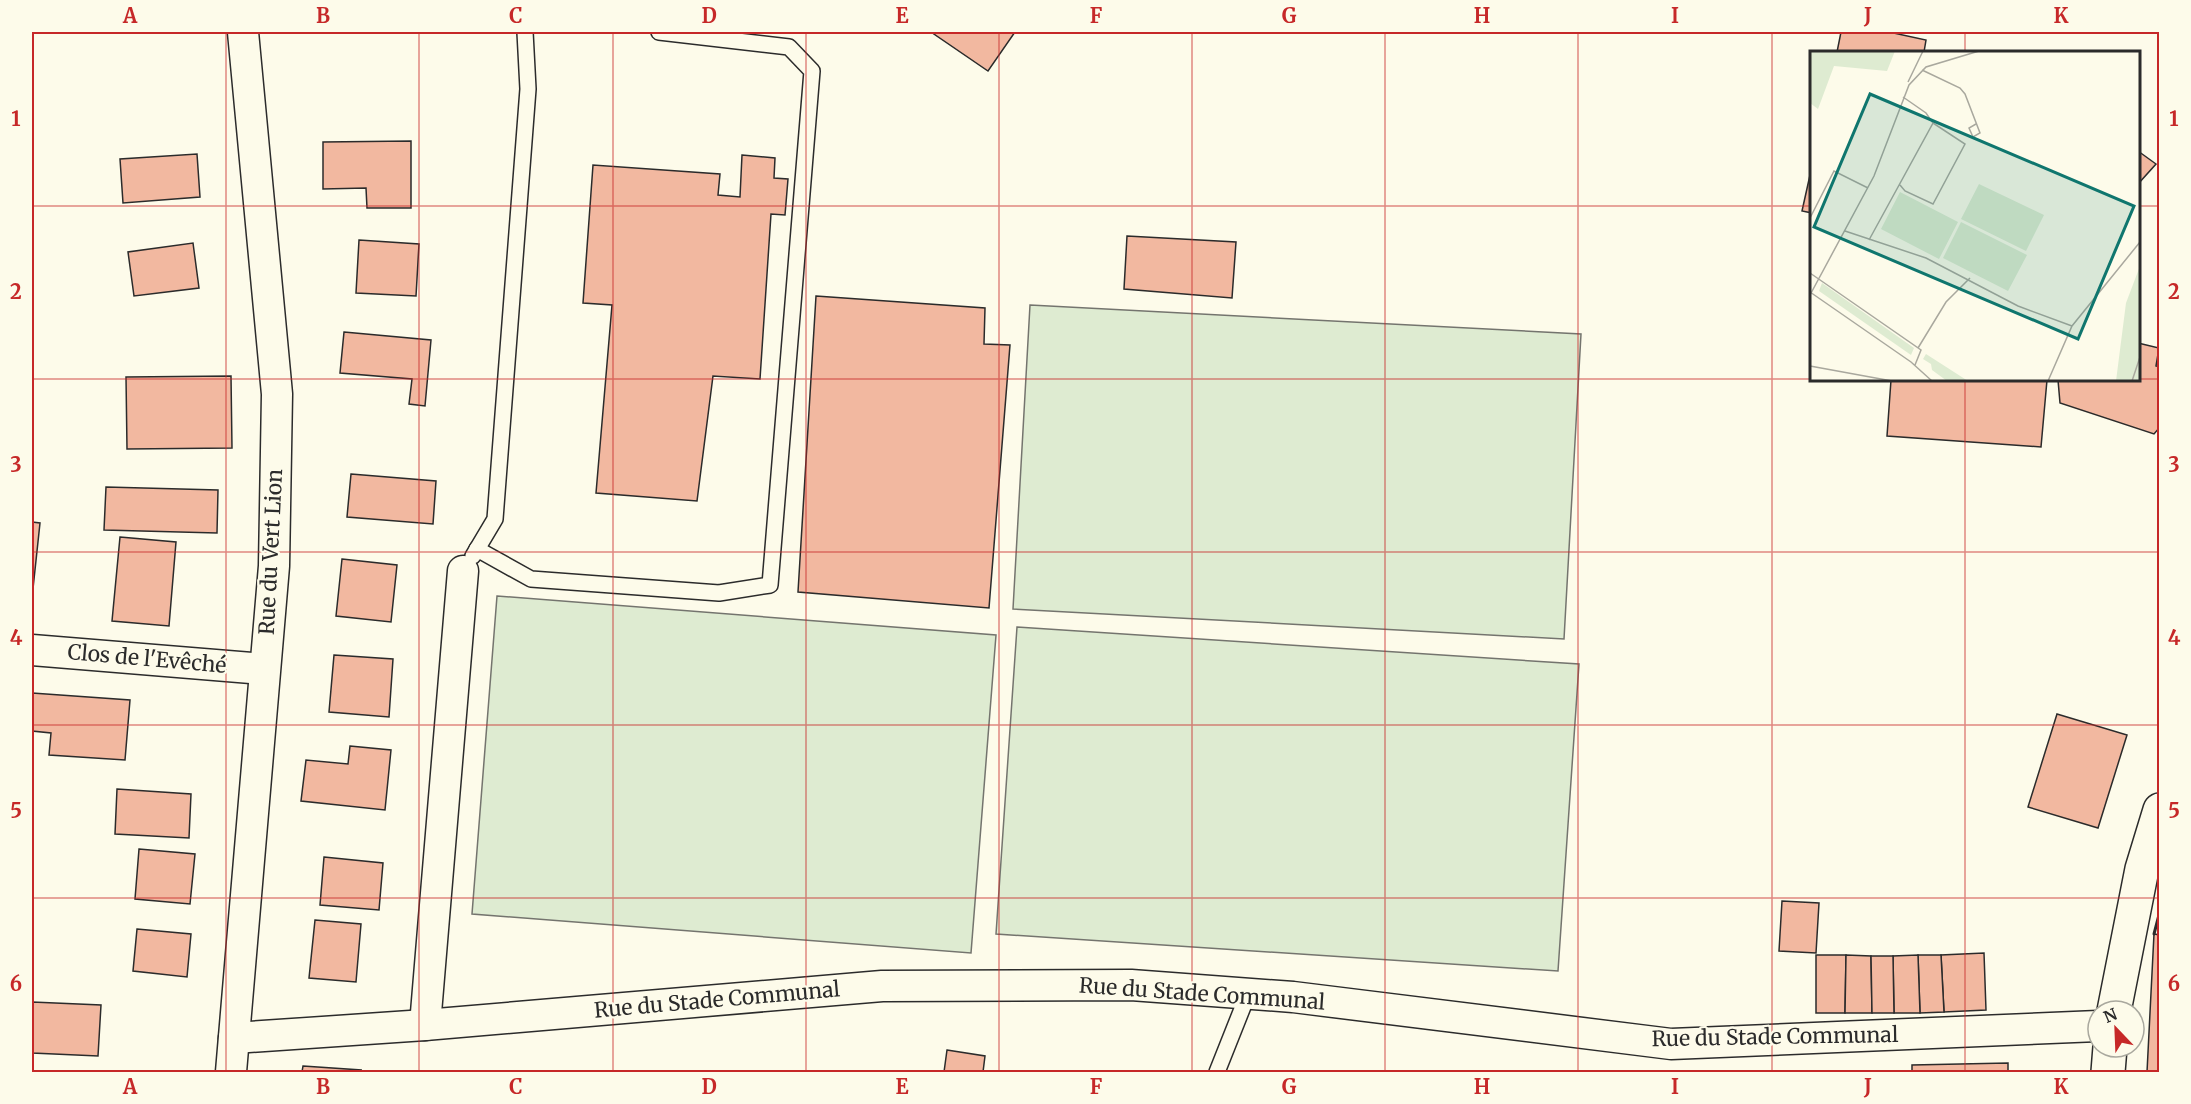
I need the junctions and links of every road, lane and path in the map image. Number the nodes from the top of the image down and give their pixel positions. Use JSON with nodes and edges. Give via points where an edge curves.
{"nodes":[{"id":1,"x":243,"y":32,"type":"edge"},
{"id":2,"x":525,"y":32,"type":"edge"},
{"id":3,"x":658,"y":32,"type":"edge"},
{"id":4,"x":470,"y":560,"type":"junction"},
{"id":5,"x":32,"y":650,"type":"edge"},
{"id":6,"x":263,"y":669,"type":"junction"},
{"id":7,"x":2160,"y":810,"type":"edge"},
{"id":8,"x":1248,"y":994,"type":"junction"},
{"id":9,"x":2116,"y":999,"type":"edge"},
{"id":10,"x":425,"y":1025,"type":"junction"},
{"id":11,"x":2086,"y":1027,"type":"edge"},
{"id":12,"x":234,"y":1038,"type":"junction"},
{"id":13,"x":231,"y":1072,"type":"edge"},
{"id":14,"x":1217,"y":1072,"type":"edge"}],
"edges":[{"from":1,"to":6,"type":"street","name":"Rue du Vert Lion","via":[[277,394],[274,566]]},
{"from":2,"to":4,"type":"lane","via":[[528,89],[495,519]]},
{"from":3,"to":4,"type":"lane","via":[[789,47],[812,71],[770,585],[719,593],[531,579]]},
{"from":4,"to":10,"type":"street"},
{"from":5,"to":6,"type":"street","name":"Clos de l'Evêché"},
{"from":6,"to":12,"type":"street","name":"Rue du Vert Lion"},
{"from":7,"to":9,"type":"street","via":[[2142,869]]},
{"from":8,"to":10,"type":"street","name":"Rue du Stade Communal","via":[[1131,985],[882,986]]},
{"from":8,"to":11,"type":"street","name":"Rue du Stade Communal","via":[[1671,1044]]},
{"from":8,"to":14,"type":"lane"},
{"from":10,"to":12,"type":"street","name":"Rue du Stade Communal"},
{"from":12,"to":13,"type":"street","name":"Rue du Vert Lion"}]}
